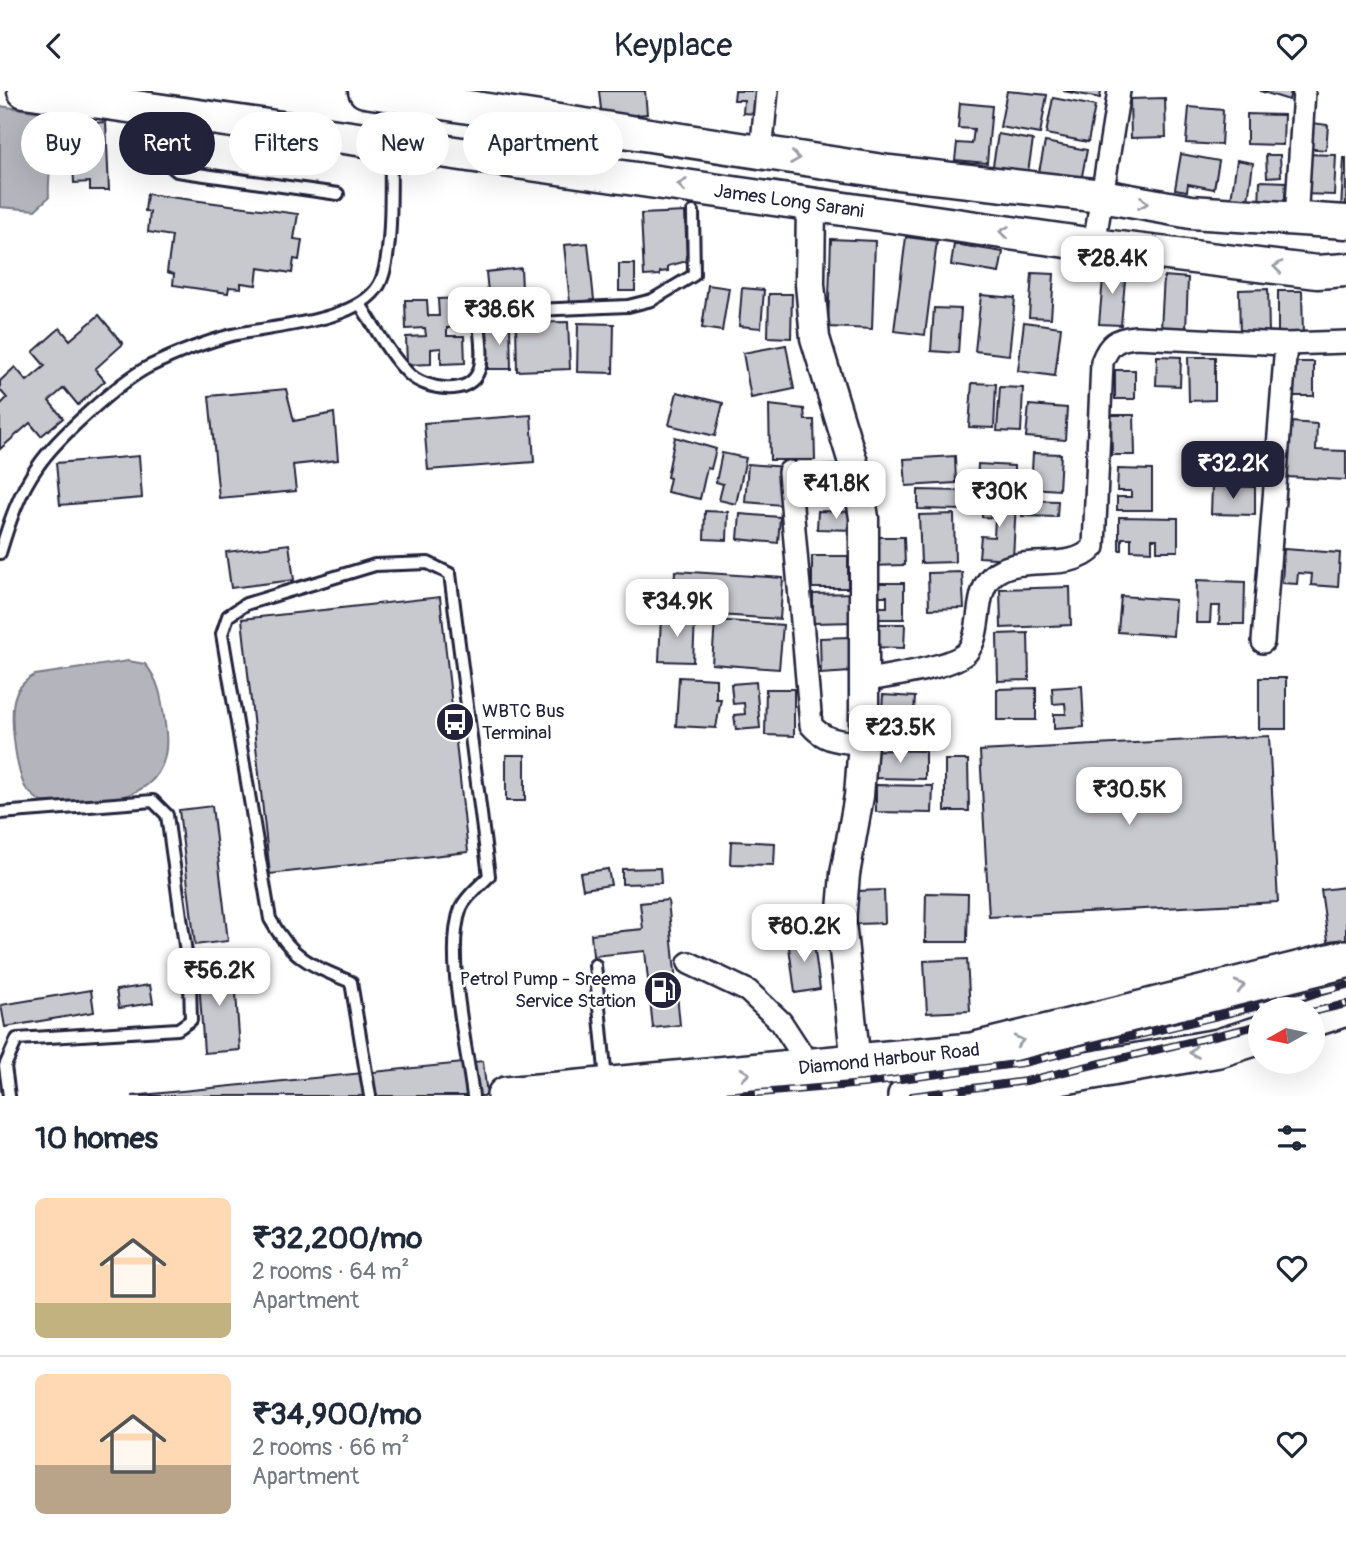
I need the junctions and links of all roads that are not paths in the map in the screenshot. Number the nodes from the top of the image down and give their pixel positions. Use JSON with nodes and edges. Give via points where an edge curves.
{"nodes":[{"id":1,"x":24,"y":91,"type":"edge"},
{"id":2,"x":365,"y":91,"type":"edge"},
{"id":3,"x":767,"y":91,"type":"edge"},
{"id":4,"x":1119,"y":91,"type":"edge"},
{"id":5,"x":1304,"y":91,"type":"edge"},
{"id":6,"x":422,"y":96,"type":"edge"},
{"id":7,"x":172,"y":112,"type":"edge"},
{"id":8,"x":411,"y":112,"type":"edge"},
{"id":9,"x":215,"y":118,"type":"edge"},
{"id":10,"x":356,"y":138,"type":"edge"},
{"id":11,"x":449,"y":151,"type":"edge"},
{"id":12,"x":761,"y":153,"type":"junction"},
{"id":13,"x":205,"y":175,"type":"edge"},
{"id":14,"x":390,"y":175,"type":"edge"},
{"id":15,"x":338,"y":194,"type":"dead end"},
{"id":16,"x":1102,"y":196,"type":"junction"},
{"id":17,"x":811,"y":204,"type":"junction"},
{"id":18,"x":693,"y":212,"type":"dead end"},
{"id":19,"x":1296,"y":221,"type":"junction"},
{"id":20,"x":1346,"y":222,"type":"edge"},
{"id":21,"x":1094,"y":245,"type":"junction"},
{"id":22,"x":1346,"y":270,"type":"edge"},
{"id":23,"x":360,"y":304,"type":"junction"},
{"id":24,"x":1346,"y":342,"type":"edge"},
{"id":25,"x":1286,"y":344,"type":"junction"},
{"id":26,"x":789,"y":472,"type":"dead end"},
{"id":27,"x":0,"y":553,"type":"edge"},
{"id":28,"x":1263,"y":642,"type":"dead end"},
{"id":29,"x":864,"y":681,"type":"junction"},
{"id":30,"x":863,"y":744,"type":"junction"},
{"id":31,"x":0,"y":813,"type":"edge"},
{"id":32,"x":1346,"y":959,"type":"edge"},
{"id":33,"x":689,"y":963,"type":"dead end"},
{"id":34,"x":595,"y":965,"type":"dead end"},
{"id":35,"x":1346,"y":1007,"type":"edge"},
{"id":36,"x":1325,"y":1014,"type":"edge"},
{"id":37,"x":1248,"y":1039,"type":"edge"},
{"id":38,"x":856,"y":1063,"type":"junction"},
{"id":39,"x":811,"y":1068,"type":"junction"},
{"id":40,"x":606,"y":1087,"type":"junction"},
{"id":41,"x":9,"y":1096,"type":"edge"},
{"id":42,"x":370,"y":1096,"type":"edge"},
{"id":43,"x":473,"y":1096,"type":"edge"},
{"id":44,"x":506,"y":1096,"type":"edge"},
{"id":45,"x":907,"y":1096,"type":"edge"}],
"edges":[{"from":1,"to":7,"type":"main road","name":"James Long Sarani"},
{"from":2,"to":6,"type":"main road"},
{"from":3,"to":12,"type":"street"},
{"from":4,"to":16,"type":"street"},
{"from":5,"to":19,"type":"street"},
{"from":6,"to":8,"type":"main road"},
{"from":6,"to":12,"type":"main road"},
{"from":9,"to":10,"type":"main road","name":"James Long Sarani"},
{"from":17,"to":11,"type":"main road","name":"James Long Sarani","one_way":true},
{"from":12,"to":16,"type":"main road","one_way":true},
{"from":13,"to":15,"type":"lane"},
{"from":14,"to":23,"type":"lane","via":[[386,261],[378,286]]},
{"from":16,"to":19,"type":"main road","one_way":true,"via":[[1191,212]]},
{"from":16,"to":21,"type":"street"},
{"from":21,"to":17,"type":"main road","name":"James Long Sarani","one_way":true},
{"from":17,"to":29,"type":"street","via":[[815,338],[858,479],[864,518]]},
{"from":18,"to":23,"type":"lane","via":[[694,275],[652,300],[628,306],[489,312],[480,322],[476,379],[463,386],[427,385],[411,376]]},
{"from":19,"to":20,"type":"main road"},
{"from":22,"to":21,"type":"main road","name":"James Long Sarani","one_way":true,"via":[[1317,272]]},
{"from":23,"to":27,"type":"lane","via":[[333,315],[229,336],[146,368],[86,415],[38,465],[10,517]]},
{"from":24,"to":25,"type":"street"},
{"from":25,"to":28,"type":"street"},
{"from":25,"to":29,"type":"street","via":[[1135,337],[1119,339],[1108,347],[1102,362],[1094,547],[1075,559],[1013,565],[995,573],[986,585],[967,652],[952,661]]},
{"from":26,"to":30,"type":"street","via":[[811,725],[830,740]]},
{"from":29,"to":30,"type":"street"},
{"from":30,"to":38,"type":"street","via":[[841,922]]},
{"from":31,"to":41,"type":"lane","via":[[153,801],[166,815],[190,982],[191,1020],[178,1029],[18,1039],[5,1066]]},
{"from":38,"to":32,"type":"highway","name":"Diamond Harbour Road","one_way":true,"via":[[972,1052]]},
{"from":33,"to":39,"type":"street","via":[[748,991],[781,1022]]},
{"from":34,"to":40,"type":"lane"},
{"from":35,"to":36,"type":"highway"},
{"from":37,"to":45,"type":"highway","name":"Diamond Harbour Road","one_way":true,"via":[[1219,1048],[1002,1086]]},
{"from":38,"to":39,"type":"highway","name":"Diamond Harbour Road"},
{"from":40,"to":39,"type":"highway","name":"Diamond Harbour Road","one_way":true},
{"from":40,"to":44,"type":"highway","name":"Diamond Harbour Road"},
{"from":42,"to":43,"type":"lane","via":[[351,982],[307,962],[285,946],[270,919],[222,634],[228,616],[246,604],[375,565],[428,563],[450,574],[489,876],[462,905],[455,928],[457,983]]}]}
